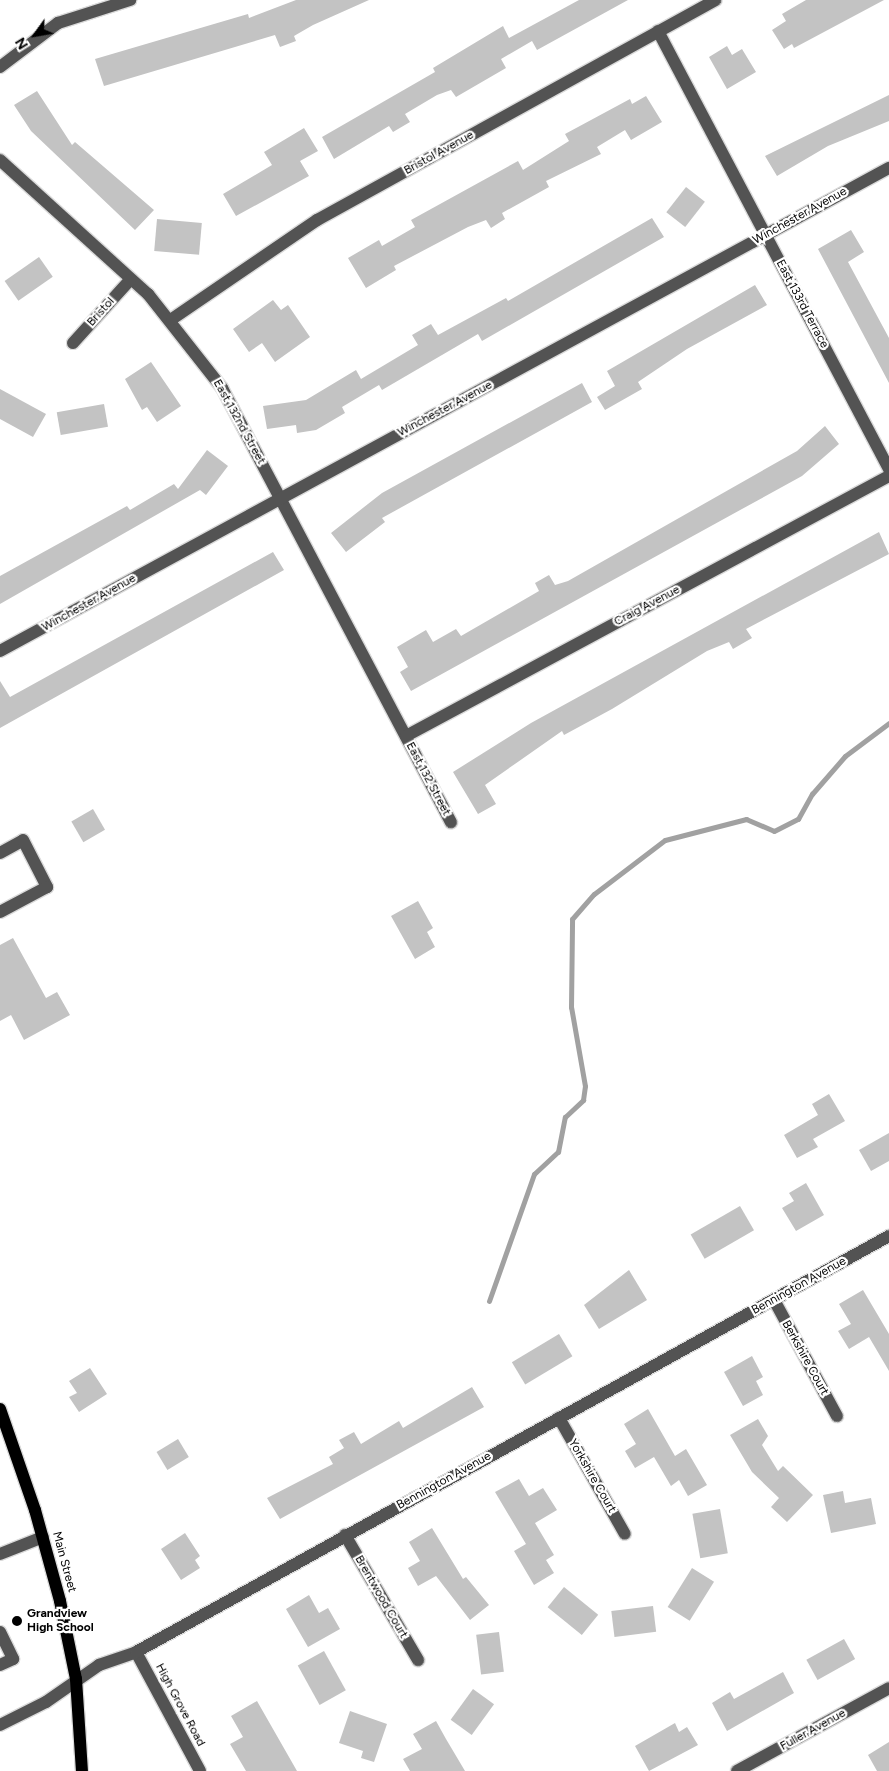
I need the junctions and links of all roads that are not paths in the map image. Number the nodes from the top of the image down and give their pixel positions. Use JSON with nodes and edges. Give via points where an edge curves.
{"nodes":[{"id":1,"x":130,"y":0,"type":"edge"},
{"id":2,"x":715,"y":0,"type":"edge"},
{"id":3,"x":658,"y":31,"type":"junction"},
{"id":4,"x":0,"y":67,"type":"edge"},
{"id":5,"x":0,"y":160,"type":"edge"},
{"id":6,"x":889,"y":168,"type":"edge"},
{"id":7,"x":766,"y":235,"type":"junction"},
{"id":8,"x":130,"y":280,"type":"junction"},
{"id":9,"x":172,"y":319,"type":"junction"},
{"id":10,"x":73,"y":343,"type":"dead end"},
{"id":11,"x":889,"y":470,"type":"edge"},
{"id":12,"x":889,"y":476,"type":"edge"},
{"id":13,"x":281,"y":498,"type":"junction"},
{"id":14,"x":0,"y":651,"type":"edge"},
{"id":15,"x":406,"y":736,"type":"junction"},
{"id":16,"x":451,"y":822,"type":"dead end"},
{"id":17,"x":0,"y":853,"type":"edge"},
{"id":18,"x":0,"y":912,"type":"edge"},
{"id":19,"x":889,"y":1236,"type":"edge"},
{"id":20,"x":774,"y":1300,"type":"junction"},
{"id":21,"x":0,"y":1409,"type":"edge"},
{"id":22,"x":837,"y":1416,"type":"dead end"},
{"id":23,"x":559,"y":1418,"type":"junction"},
{"id":24,"x":625,"y":1534,"type":"dead end"},
{"id":25,"x":345,"y":1535,"type":"junction"},
{"id":26,"x":43,"y":1537,"type":"junction"},
{"id":27,"x":0,"y":1554,"type":"edge"},
{"id":28,"x":0,"y":1632,"type":"edge"},
{"id":29,"x":136,"y":1652,"type":"junction"},
{"id":30,"x":418,"y":1660,"type":"dead end"},
{"id":31,"x":0,"y":1665,"type":"edge"},
{"id":32,"x":76,"y":1678,"type":"junction"},
{"id":33,"x":889,"y":1688,"type":"edge"},
{"id":34,"x":0,"y":1725,"type":"edge"},
{"id":35,"x":82,"y":1771,"type":"edge"},
{"id":36,"x":200,"y":1771,"type":"edge"},
{"id":37,"x":737,"y":1771,"type":"edge"}],
"edges":[{"from":1,"to":4,"type":"street","via":[[58,22]]},
{"from":2,"to":3,"type":"street","name":"Bristol Avenue"},
{"from":3,"to":7,"type":"street","name":"East 133rd Terrace"},
{"from":3,"to":9,"type":"street","name":"Bristol Avenue","via":[[317,220]]},
{"from":5,"to":8,"type":"street","name":"East 132nd Street"},
{"from":6,"to":7,"type":"street","name":"Winchester Avenue"},
{"from":7,"to":11,"type":"street","name":"East 133rd Terrace"},
{"from":7,"to":13,"type":"street","name":"Winchester Avenue"},
{"from":8,"to":9,"type":"street","name":"East 132nd Street"},
{"from":8,"to":10,"type":"street","name":"Bristol"},
{"from":9,"to":13,"type":"street","name":"East 132nd Street","via":[[222,388]]},
{"from":12,"to":15,"type":"street","name":"Craig Avenue"},
{"from":13,"to":14,"type":"street","name":"Winchester Avenue"},
{"from":13,"to":15,"type":"street","name":"East 132nd Street"},
{"from":15,"to":16,"type":"street","name":"East 132 Street"},
{"from":17,"to":18,"type":"street","via":[[23,840],[47,888]]},
{"from":19,"to":20,"type":"street","name":"Bennington Avenue"},
{"from":20,"to":22,"type":"street","name":"Berkshire Court"},
{"from":20,"to":23,"type":"street","name":"Bennington Avenue"},
{"from":21,"to":26,"type":"main road","name":"Main Street"},
{"from":23,"to":24,"type":"street","name":"Yorkshire Court"},
{"from":23,"to":25,"type":"street","name":"Bennington Avenue"},
{"from":25,"to":29,"type":"street","name":"Bennington Avenue"},
{"from":25,"to":30,"type":"street","name":"Brentwood Court"},
{"from":26,"to":27,"type":"street"},
{"from":26,"to":32,"type":"main road","name":"Main Street"},
{"from":28,"to":31,"type":"street","via":[[13,1659]]},
{"from":29,"to":32,"type":"street","name":"Bennington Avenue"},
{"from":29,"to":36,"type":"street","name":"High Grove Road"},
{"from":32,"to":34,"type":"street","name":"Bennington Avenue","via":[[46,1702]]},
{"from":32,"to":35,"type":"main road","name":"Main Street"},
{"from":33,"to":37,"type":"street","name":"Fuller Avenue"}]}
